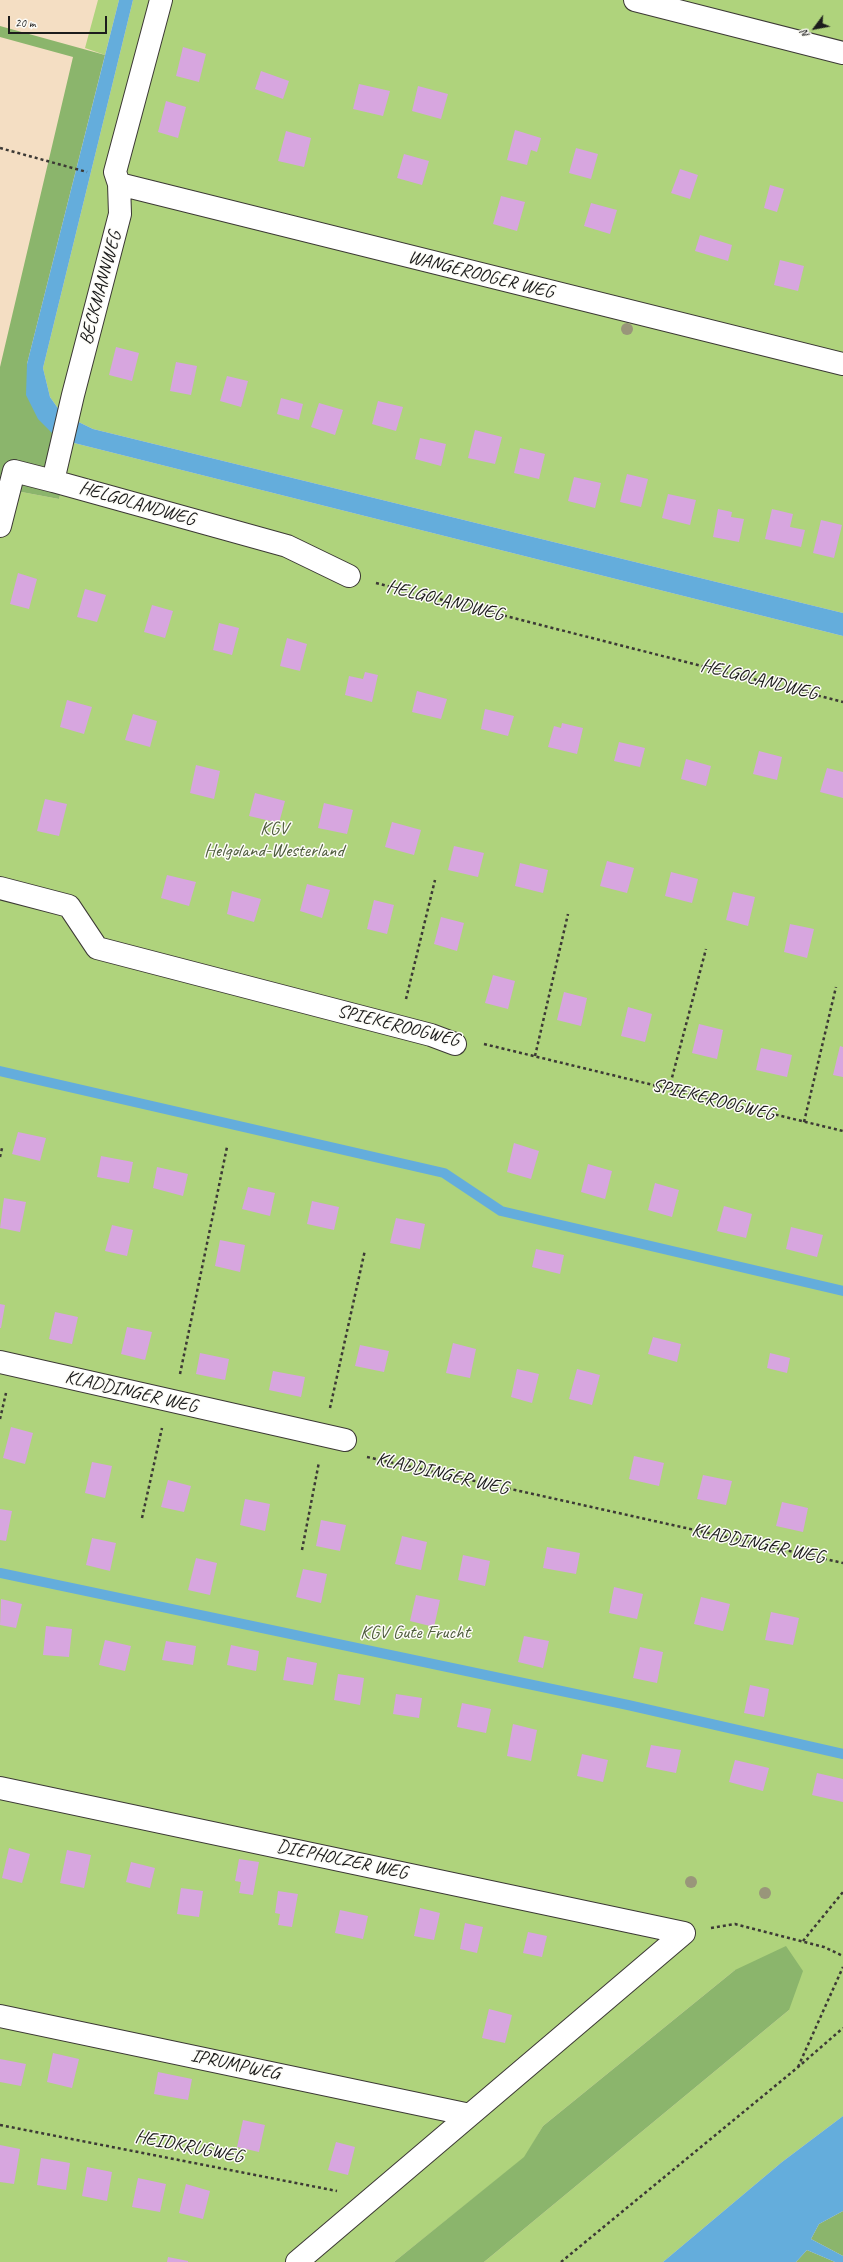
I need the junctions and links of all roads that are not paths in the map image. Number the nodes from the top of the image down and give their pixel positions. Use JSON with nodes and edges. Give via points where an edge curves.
{"nodes":[{"id":1,"x":161,"y":0,"type":"edge"},
{"id":2,"x":635,"y":0,"type":"edge"},
{"id":3,"x":843,"y":53,"type":"edge"},
{"id":4,"x":119,"y":184,"type":"junction"},
{"id":5,"x":843,"y":364,"type":"edge"},
{"id":6,"x":53,"y":481,"type":"junction"},
{"id":7,"x":0,"y":526,"type":"edge"},
{"id":8,"x":349,"y":576,"type":"road end"},
{"id":9,"x":0,"y":888,"type":"edge"},
{"id":10,"x":455,"y":1044,"type":"road end"},
{"id":11,"x":0,"y":1362,"type":"edge"},
{"id":12,"x":334,"y":1437,"type":"road end"},
{"id":13,"x":0,"y":1788,"type":"edge"},
{"id":14,"x":0,"y":2016,"type":"edge"},
{"id":15,"x":470,"y":2115,"type":"junction"},
{"id":16,"x":297,"y":2262,"type":"edge"}],
"edges":[{"from":1,"to":4,"type":"lane","name":"BECKMANNWEG","via":[[115,172]]},
{"from":2,"to":3,"type":"lane"},
{"from":4,"to":5,"type":"lane","name":"WANGEROOGER WEG"},
{"from":4,"to":6,"type":"lane","name":"BECKMANNWEG","via":[[120,214]]},
{"from":6,"to":7,"type":"lane","via":[[14,471]]},
{"from":6,"to":8,"type":"lane","name":"HELGOLANDWEG","via":[[287,546]]},
{"from":9,"to":10,"type":"lane","name":"SPIEKEROOGWEG","via":[[69,906],[97,948]]},
{"from":11,"to":12,"type":"lane","name":"KLADDINGER WEG"},
{"from":13,"to":15,"type":"lane","name":"DIEPHOLZER WEG","via":[[684,1933]]},
{"from":14,"to":15,"type":"lane","name":"IPRUMPWEG"},
{"from":15,"to":16,"type":"lane"}]}
